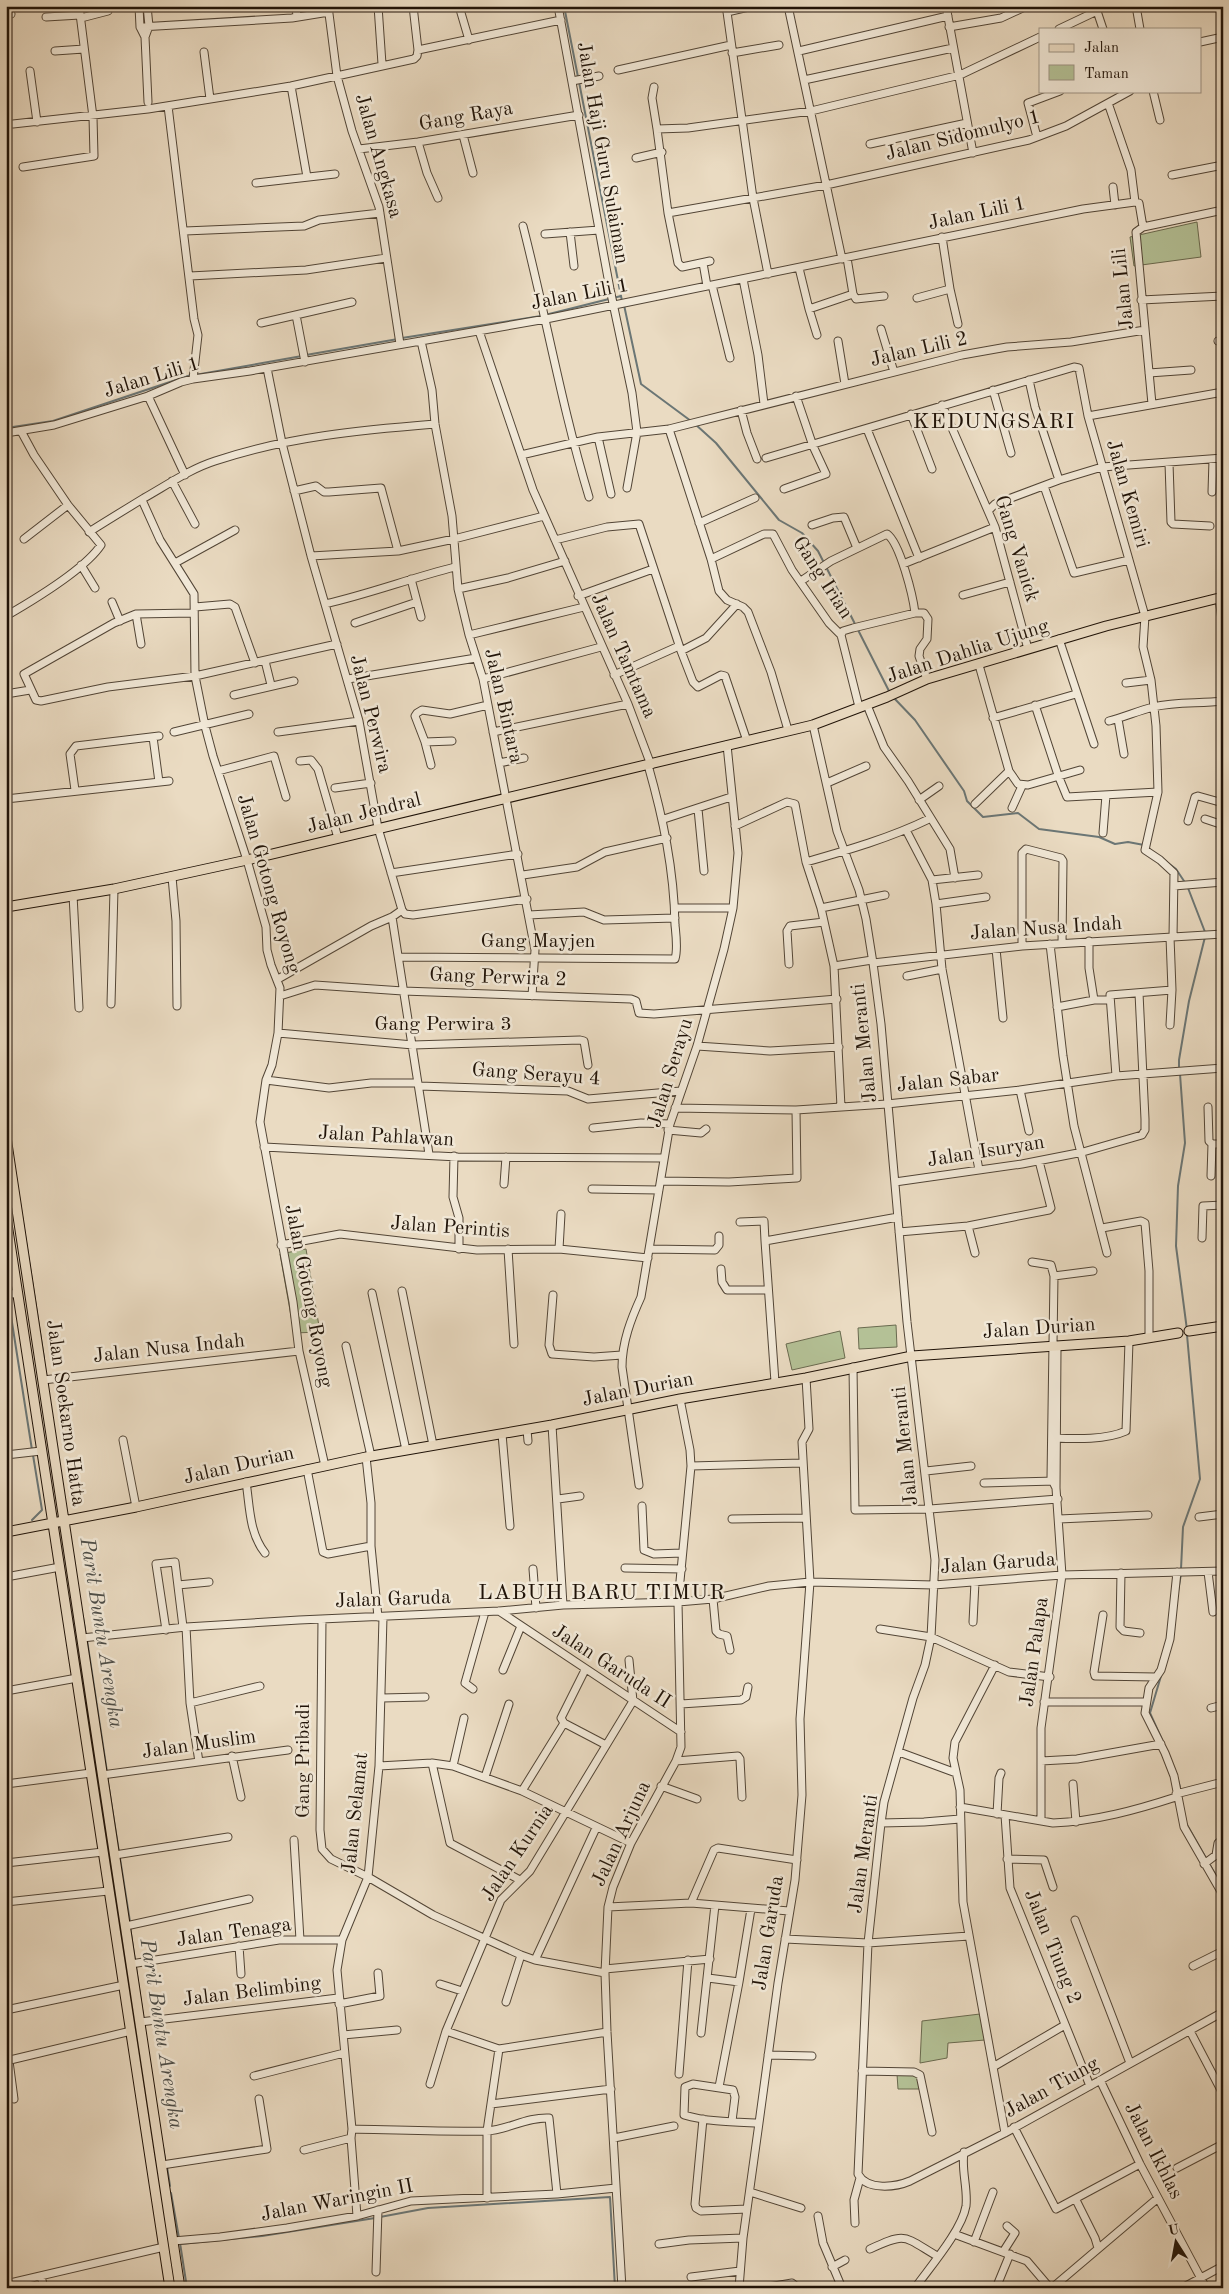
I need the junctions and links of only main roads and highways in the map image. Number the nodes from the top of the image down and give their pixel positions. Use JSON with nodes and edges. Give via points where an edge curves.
{"nodes":[{"id":1,"x":1221,"y":598,"type":"edge"},
{"id":2,"x":727,"y":745,"type":"joint"},
{"id":3,"x":6,"y":907,"type":"edge"},
{"id":4,"x":6,"y":1137,"type":"edge"},
{"id":5,"x":6,"y":1217,"type":"edge"},
{"id":6,"x":11,"y":1294,"type":"edge"},
{"id":7,"x":1223,"y":1326,"type":"edge"},
{"id":8,"x":1189,"y":1331,"type":"road end"},
{"id":9,"x":1178,"y":1333,"type":"road end"},
{"id":10,"x":52,"y":1511,"type":"junction"},
{"id":11,"x":65,"y":1520,"type":"junction"},
{"id":12,"x":53,"y":1523,"type":"junction"},
{"id":13,"x":31,"y":1527,"type":"junction"},
{"id":14,"x":6,"y":1532,"type":"edge"},
{"id":15,"x":154,"y":2107,"type":"junction"},
{"id":16,"x":142,"y":2109,"type":"junction"},
{"id":17,"x":170,"y":2288,"type":"edge"},
{"id":18,"x":180,"y":2288,"type":"edge"}],
"edges":[{"from":1,"to":2,"type":"main road","name":"Jalan Dahlia Ujung","via":[[1145,616],[927,679],[813,725]]},
{"from":2,"to":3,"type":"main road","name":"Jalan Jendral","via":[[172,877]]},
{"from":4,"to":11,"type":"main road","name":"Jalan Soekarno Hatta","via":[[47,1379]]},
{"from":5,"to":6,"type":"main road","name":"Jalan Soekarno Hatta"},
{"from":6,"to":10,"type":"main road","name":"Jalan Soekarno Hatta","via":[[38,1451]]},
{"from":7,"to":8,"type":"main road","name":"Jalan Durian"},
{"from":9,"to":11,"type":"main road","name":"Jalan Durian","via":[[1129,1341],[912,1356],[527,1430],[369,1456]]},
{"from":10,"to":12,"type":"main road","name":"Jalan Soekarno Hatta"},
{"from":10,"to":13,"type":"main road"},
{"from":11,"to":12,"type":"main road","name":"Jalan Durian"},
{"from":11,"to":15,"type":"main road","name":"Jalan Soekarno Hatta","via":[[135,1963]]},
{"from":12,"to":13,"type":"main road","name":"Jalan Durian"},
{"from":12,"to":16,"type":"main road","name":"Jalan Soekarno Hatta"},
{"from":13,"to":14,"type":"main road","name":"Jalan Durian"},
{"from":15,"to":16,"type":"main road"},
{"from":15,"to":18,"type":"main road","name":"Jalan Soekarno Hatta","via":[[177,2240]]},
{"from":16,"to":17,"type":"main road","name":"Jalan Soekarno Hatta"}]}
